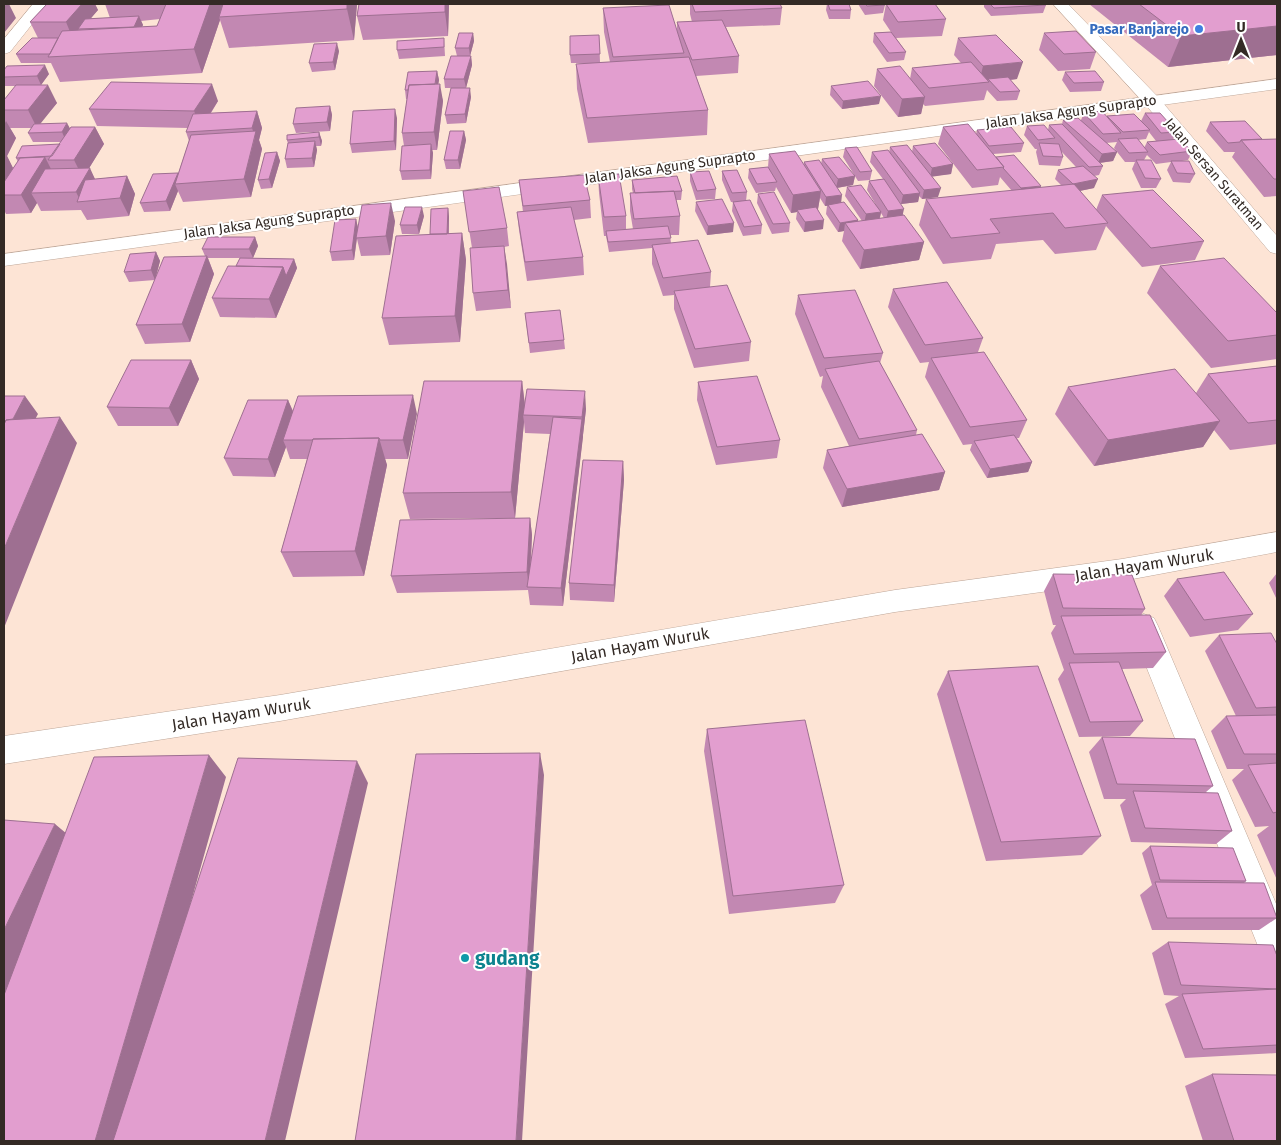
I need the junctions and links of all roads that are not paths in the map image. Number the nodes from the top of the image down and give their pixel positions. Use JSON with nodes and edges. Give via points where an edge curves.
{"nodes":[{"id":1,"x":40,"y":4,"type":"edge"},
{"id":2,"x":1060,"y":4,"type":"edge"},
{"id":3,"x":4,"y":49,"type":"edge"},
{"id":4,"x":1277,"y":84,"type":"edge"},
{"id":5,"x":1151,"y":100,"type":"junction"},
{"id":6,"x":1277,"y":248,"type":"edge"},
{"id":7,"x":4,"y":260,"type":"edge"},
{"id":8,"x":1277,"y":542,"type":"edge"},
{"id":9,"x":1122,"y":570,"type":"junction"},
{"id":10,"x":4,"y":750,"type":"edge"},
{"id":11,"x":1277,"y":948,"type":"edge"}],
"edges":[{"from":1,"to":3,"type":"main road"},
{"from":2,"to":5,"type":"main road","name":"Jalan Sersan Suratman"},
{"from":4,"to":5,"type":"main road","name":"Jalan Jaksa Agung Suprapto"},
{"from":5,"to":6,"type":"main road","name":"Jalan Sersan Suratman"},
{"from":5,"to":7,"type":"main road","name":"Jalan Jaksa Agung Suprapto"},
{"from":8,"to":9,"type":"main road","name":"Jalan Hayam Wuruk"},
{"from":9,"to":10,"type":"main road","name":"Jalan Hayam Wuruk","via":[[895,601],[289,707]]},
{"from":9,"to":11,"type":"main road"}]}
